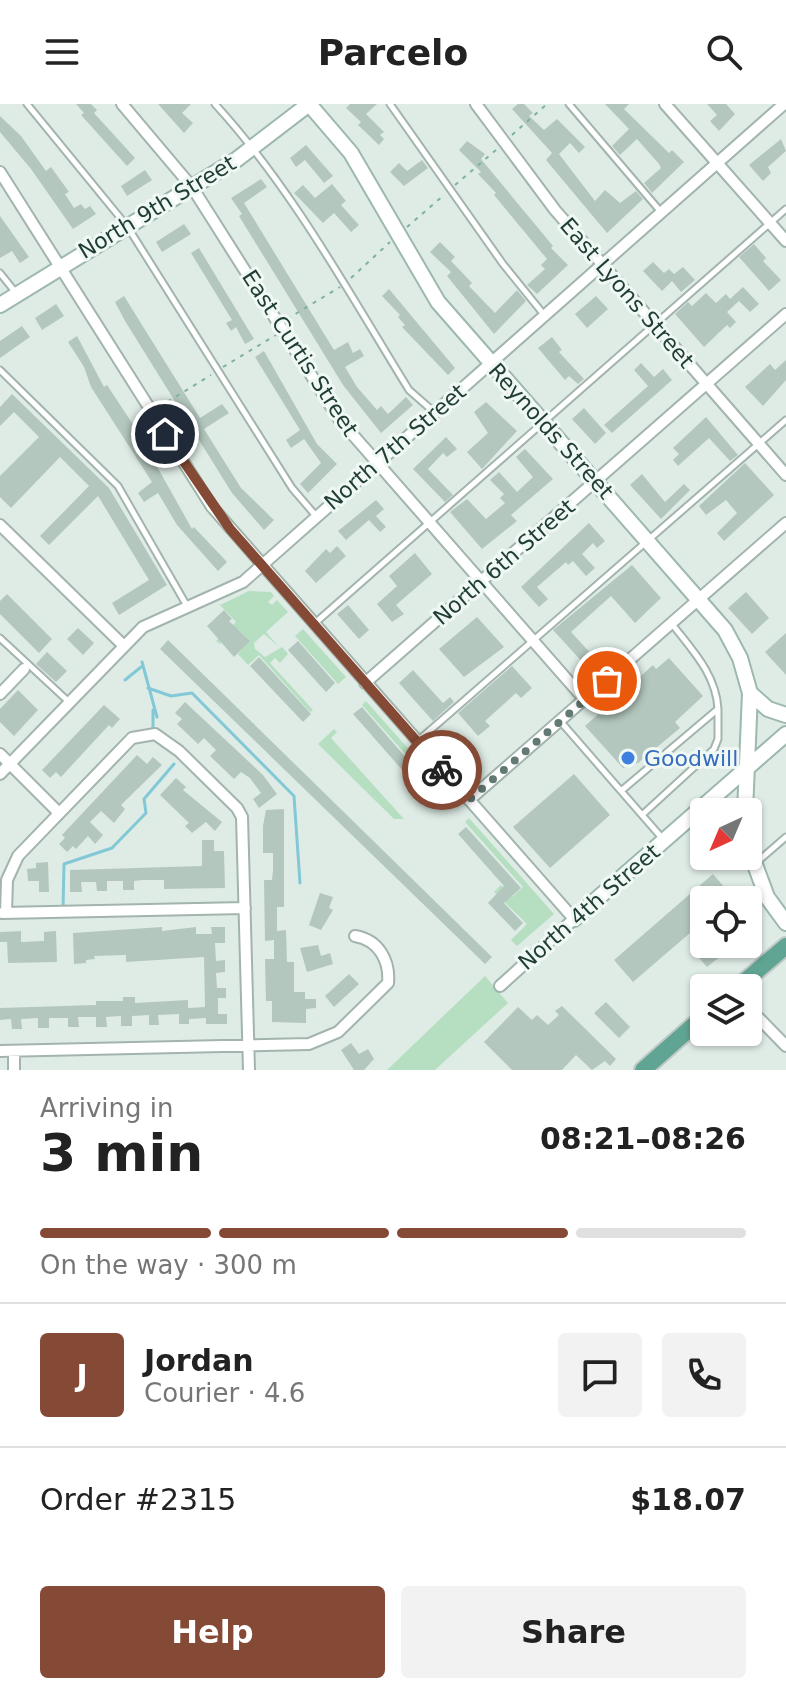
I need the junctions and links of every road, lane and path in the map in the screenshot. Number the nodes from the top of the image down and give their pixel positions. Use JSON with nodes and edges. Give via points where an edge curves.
{"nodes":[{"id":1,"x":27,"y":104,"type":"edge"},
{"id":2,"x":122,"y":104,"type":"edge"},
{"id":3,"x":215,"y":104,"type":"edge"},
{"id":4,"x":309,"y":104,"type":"edge"},
{"id":5,"x":390,"y":104,"type":"edge"},
{"id":6,"x":476,"y":104,"type":"edge"},
{"id":7,"x":547,"y":104,"type":"edge"},
{"id":8,"x":569,"y":104,"type":"edge"},
{"id":9,"x":665,"y":104,"type":"edge"},
{"id":10,"x":784,"y":104,"type":"edge"},
{"id":11,"x":504,"y":143,"type":"junction"},
{"id":12,"x":252,"y":148,"type":"junction"},
{"id":13,"x":717,"y":163,"type":"junction"},
{"id":14,"x":0,"y":172,"type":"edge"},
{"id":15,"x":192,"y":187,"type":"junction"},
{"id":16,"x":451,"y":190,"type":"junction"},
{"id":17,"x":786,"y":209,"type":"edge"},
{"id":18,"x":662,"y":213,"type":"junction"},
{"id":19,"x":770,"y":223,"type":"junction"},
{"id":20,"x":127,"y":226,"type":"junction"},
{"id":21,"x":398,"y":235,"type":"junction"},
{"id":22,"x":786,"y":241,"type":"edge"},
{"id":23,"x":62,"y":265,"type":"junction"},
{"id":24,"x":602,"y":265,"type":"junction"},
{"id":25,"x":0,"y":273,"type":"edge"},
{"id":26,"x":343,"y":286,"type":"junction"},
{"id":27,"x":17,"y":293,"type":"junction"},
{"id":28,"x":0,"y":305,"type":"edge"},
{"id":29,"x":786,"y":314,"type":"edge"},
{"id":30,"x":545,"y":316,"type":"junction"},
{"id":31,"x":280,"y":323,"type":"junction"},
{"id":32,"x":654,"y":325,"type":"junction"},
{"id":33,"x":491,"y":363,"type":"junction"},
{"id":34,"x":0,"y":370,"type":"edge"},
{"id":35,"x":706,"y":384,"type":"junction"},
{"id":36,"x":434,"y":413,"type":"junction"},
{"id":37,"x":786,"y":420,"type":"edge"},
{"id":38,"x":544,"y":422,"type":"junction"},
{"id":39,"x":758,"y":444,"type":"junction"},
{"id":40,"x":377,"y":463,"type":"junction"},
{"id":41,"x":786,"y":475,"type":"edge"},
{"id":42,"x":596,"y":481,"type":"junction"},
{"id":43,"x":316,"y":516,"type":"junction"},
{"id":44,"x":430,"y":523,"type":"junction"},
{"id":45,"x":786,"y":523,"type":"edge"},
{"id":46,"x":0,"y":525,"type":"edge"},
{"id":47,"x":648,"y":541,"type":"junction"},
{"id":48,"x":261,"y":565,"type":"junction"},
{"id":49,"x":483,"y":581,"type":"junction"},
{"id":50,"x":701,"y":599,"type":"junction"},
{"id":51,"x":188,"y":606,"type":"junction"},
{"id":52,"x":672,"y":624,"type":"junction"},
{"id":53,"x":313,"y":625,"type":"junction"},
{"id":54,"x":0,"y":638,"type":"edge"},
{"id":55,"x":534,"y":641,"type":"junction"},
{"id":56,"x":124,"y":646,"type":"junction"},
{"id":57,"x":24,"y":669,"type":"dead end"},
{"id":58,"x":365,"y":683,"type":"junction"},
{"id":59,"x":750,"y":693,"type":"junction"},
{"id":60,"x":0,"y":694,"type":"edge"},
{"id":61,"x":585,"y":700,"type":"junction"},
{"id":62,"x":69,"y":703,"type":"junction"},
{"id":63,"x":718,"y":709,"type":"junction"},
{"id":64,"x":786,"y":715,"type":"edge"},
{"id":65,"x":560,"y":722,"type":"junction"},
{"id":66,"x":786,"y":734,"type":"edge"},
{"id":67,"x":417,"y":742,"type":"junction"},
{"id":68,"x":0,"y":754,"type":"edge"},
{"id":69,"x":10,"y":764,"type":"junction"},
{"id":70,"x":746,"y":769,"type":"junction"},
{"id":71,"x":0,"y":774,"type":"edge"},
{"id":72,"x":621,"y":791,"type":"junction"},
{"id":73,"x":745,"y":798,"type":"edge"},
{"id":74,"x":469,"y":800,"type":"junction"},
{"id":75,"x":58,"y":812,"type":"junction"},
{"id":76,"x":642,"y":815,"type":"junction"},
{"id":77,"x":690,"y":821,"type":"edge"},
{"id":78,"x":685,"y":822,"type":"junction"},
{"id":79,"x":786,"y":837,"type":"edge"},
{"id":80,"x":664,"y":841,"type":"junction"},
{"id":81,"x":762,"y":848,"type":"edge"},
{"id":82,"x":756,"y":870,"type":"edge"},
{"id":83,"x":245,"y":908,"type":"junction"},
{"id":84,"x":3,"y":913,"type":"edge"},
{"id":85,"x":574,"y":919,"type":"junction"},
{"id":86,"x":786,"y":923,"type":"edge"},
{"id":87,"x":355,"y":936,"type":"dead end"},
{"id":88,"x":786,"y":946,"type":"edge"},
{"id":89,"x":753,"y":974,"type":"edge"},
{"id":90,"x":500,"y":986,"type":"dead end"},
{"id":91,"x":762,"y":1021,"type":"edge"},
{"id":92,"x":690,"y":1028,"type":"edge"},
{"id":93,"x":249,"y":1046,"type":"junction"},
{"id":94,"x":786,"y":1046,"type":"edge"},
{"id":95,"x":0,"y":1051,"type":"edge"},
{"id":96,"x":14,"y":1051,"type":"junction"},
{"id":97,"x":14,"y":1070,"type":"edge"},
{"id":98,"x":249,"y":1070,"type":"edge"},
{"id":99,"x":643,"y":1070,"type":"edge"}],
"edges":[{"from":1,"to":20,"type":"lane"},
{"from":2,"to":15,"type":"street","name":"East Curtis Street"},
{"from":3,"to":12,"type":"lane"},
{"from":4,"to":12,"type":"main road","name":"North 9th Street"},
{"from":4,"to":21,"type":"main road","name":"Reynolds Street","via":[[351,153]]},
{"from":5,"to":16,"type":"lane"},
{"from":6,"to":11,"type":"street","name":"East Lyons Street"},
{"from":7,"to":11,"type":"path"},
{"from":8,"to":18,"type":"lane"},
{"from":9,"to":13,"type":"street"},
{"from":10,"to":13,"type":"street","name":"North 7th Street"},
{"from":11,"to":16,"type":"path"},
{"from":11,"to":24,"type":"street","name":"East Lyons Street"},
{"from":12,"to":15,"type":"main road","name":"North 9th Street"},
{"from":12,"to":26,"type":"lane"},
{"from":13,"to":18,"type":"street","name":"North 7th Street"},
{"from":13,"to":19,"type":"street"},
{"from":14,"to":23,"type":"street"},
{"from":15,"to":20,"type":"main road","name":"North 9th Street"},
{"from":15,"to":31,"type":"street","name":"East Curtis Street"},
{"from":16,"to":21,"type":"path"},
{"from":16,"to":30,"type":"lane"},
{"from":17,"to":19,"type":"lane"},
{"from":18,"to":24,"type":"street","name":"North 7th Street"},
{"from":19,"to":22,"type":"street"},
{"from":19,"to":32,"type":"lane"},
{"from":20,"to":23,"type":"main road","name":"North 9th Street"},
{"from":20,"to":43,"type":"lane","via":[[292,488]]},
{"from":21,"to":26,"type":"path"},
{"from":21,"to":33,"type":"main road","name":"Reynolds Street","via":[[438,302]]},
{"from":23,"to":27,"type":"main road","name":"North 9th Street"},
{"from":23,"to":48,"type":"street","via":[[194,480]]},
{"from":24,"to":30,"type":"street","name":"North 7th Street"},
{"from":24,"to":32,"type":"street","name":"East Lyons Street"},
{"from":25,"to":27,"type":"lane"},
{"from":26,"to":31,"type":"path"},
{"from":26,"to":36,"type":"lane","via":[[409,390]]},
{"from":27,"to":28,"type":"main road","name":"North 9th Street"},
{"from":29,"to":35,"type":"street","name":"North 6th Street"},
{"from":30,"to":33,"type":"street","name":"North 7th Street"},
{"from":31,"to":40,"type":"street","name":"East Curtis Street","via":[[339,419]]},
{"from":32,"to":35,"type":"street","name":"East Lyons Street"},
{"from":32,"to":38,"type":"lane"},
{"from":33,"to":36,"type":"street","name":"North 7th Street"},
{"from":33,"to":38,"type":"main road","name":"Reynolds Street"},
{"from":34,"to":51,"type":"lane","via":[[118,486]]},
{"from":35,"to":39,"type":"street","name":"East Lyons Street"},
{"from":35,"to":42,"type":"street","name":"North 6th Street"},
{"from":36,"to":40,"type":"street","name":"North 7th Street"},
{"from":37,"to":39,"type":"lane"},
{"from":38,"to":42,"type":"main road","name":"Reynolds Street"},
{"from":38,"to":44,"type":"lane"},
{"from":39,"to":41,"type":"street","name":"East Lyons Street"},
{"from":39,"to":47,"type":"lane"},
{"from":40,"to":43,"type":"street","name":"North 7th Street"},
{"from":40,"to":44,"type":"street","name":"East Curtis Street"},
{"from":42,"to":47,"type":"main road","name":"Reynolds Street"},
{"from":42,"to":49,"type":"street","name":"North 6th Street"},
{"from":43,"to":48,"type":"street","name":"North 7th Street"},
{"from":44,"to":49,"type":"street","name":"East Curtis Street"},
{"from":44,"to":53,"type":"lane"},
{"from":45,"to":50,"type":"street"},
{"from":46,"to":56,"type":"street"},
{"from":47,"to":50,"type":"main road","name":"Reynolds Street"},
{"from":47,"to":55,"type":"lane"},
{"from":48,"to":51,"type":"street","name":"North 7th Street","via":[[243,582]]},
{"from":48,"to":53,"type":"street"},
{"from":49,"to":55,"type":"street","name":"East Curtis Street"},
{"from":49,"to":58,"type":"street","name":"North 6th Street"},
{"from":50,"to":52,"type":"street"},
{"from":50,"to":59,"type":"main road","name":"Reynolds Street","via":[[740,658]]},
{"from":51,"to":56,"type":"street","name":"North 7th Street","via":[[143,627]]},
{"from":52,"to":61,"type":"street"},
{"from":52,"to":63,"type":"lane","via":[[704,665]]},
{"from":53,"to":58,"type":"street"},
{"from":54,"to":62,"type":"lane"},
{"from":55,"to":61,"type":"street","name":"East Curtis Street"},
{"from":55,"to":67,"type":"lane"},
{"from":56,"to":62,"type":"street","name":"North 7th Street"},
{"from":57,"to":60,"type":"street"},
{"from":58,"to":67,"type":"street"},
{"from":59,"to":64,"type":"main road","via":[[768,709]]},
{"from":59,"to":70,"type":"main road","name":"Reynolds Street"},
{"from":61,"to":65,"type":"street"},
{"from":62,"to":69,"type":"street","name":"North 7th Street"},
{"from":63,"to":72,"type":"lane"},
{"from":63,"to":76,"type":"lane","via":[[714,749]]},
{"from":65,"to":72,"type":"lane"},
{"from":65,"to":74,"type":"street"},
{"from":66,"to":70,"type":"main road","name":"North 4th Street"},
{"from":67,"to":74,"type":"street"},
{"from":68,"to":69,"type":"street"},
{"from":69,"to":71,"type":"street","name":"North 7th Street"},
{"from":69,"to":75,"type":"street"},
{"from":70,"to":73,"type":"main road"},
{"from":70,"to":78,"type":"main road","name":"North 4th Street"},
{"from":72,"to":76,"type":"lane"},
{"from":74,"to":85,"type":"street"},
{"from":75,"to":83,"type":"street","via":[[132,738],[155,734],[237,808],[245,828]]},
{"from":75,"to":84,"type":"street","via":[[11,868]]},
{"from":76,"to":80,"type":"lane"},
{"from":77,"to":78,"type":"main road"},
{"from":78,"to":80,"type":"main road","name":"North 4th Street"},
{"from":79,"to":81,"type":"lane"},
{"from":80,"to":85,"type":"main road","name":"North 4th Street"},
{"from":82,"to":86,"type":"main road"},
{"from":83,"to":84,"type":"street"},
{"from":83,"to":93,"type":"street"},
{"from":85,"to":90,"type":"street","name":"North 4th Street"},
{"from":87,"to":93,"type":"street","via":[[367,938],[388,965],[388,983],[380,994],[325,1038],[309,1044]]},
{"from":88,"to":89,"type":"main road"},
{"from":91,"to":94,"type":"street"},
{"from":92,"to":99,"type":"main road"},
{"from":93,"to":96,"type":"street"},
{"from":93,"to":98,"type":"street"},
{"from":95,"to":96,"type":"street"},
{"from":96,"to":97,"type":"street"}]}
